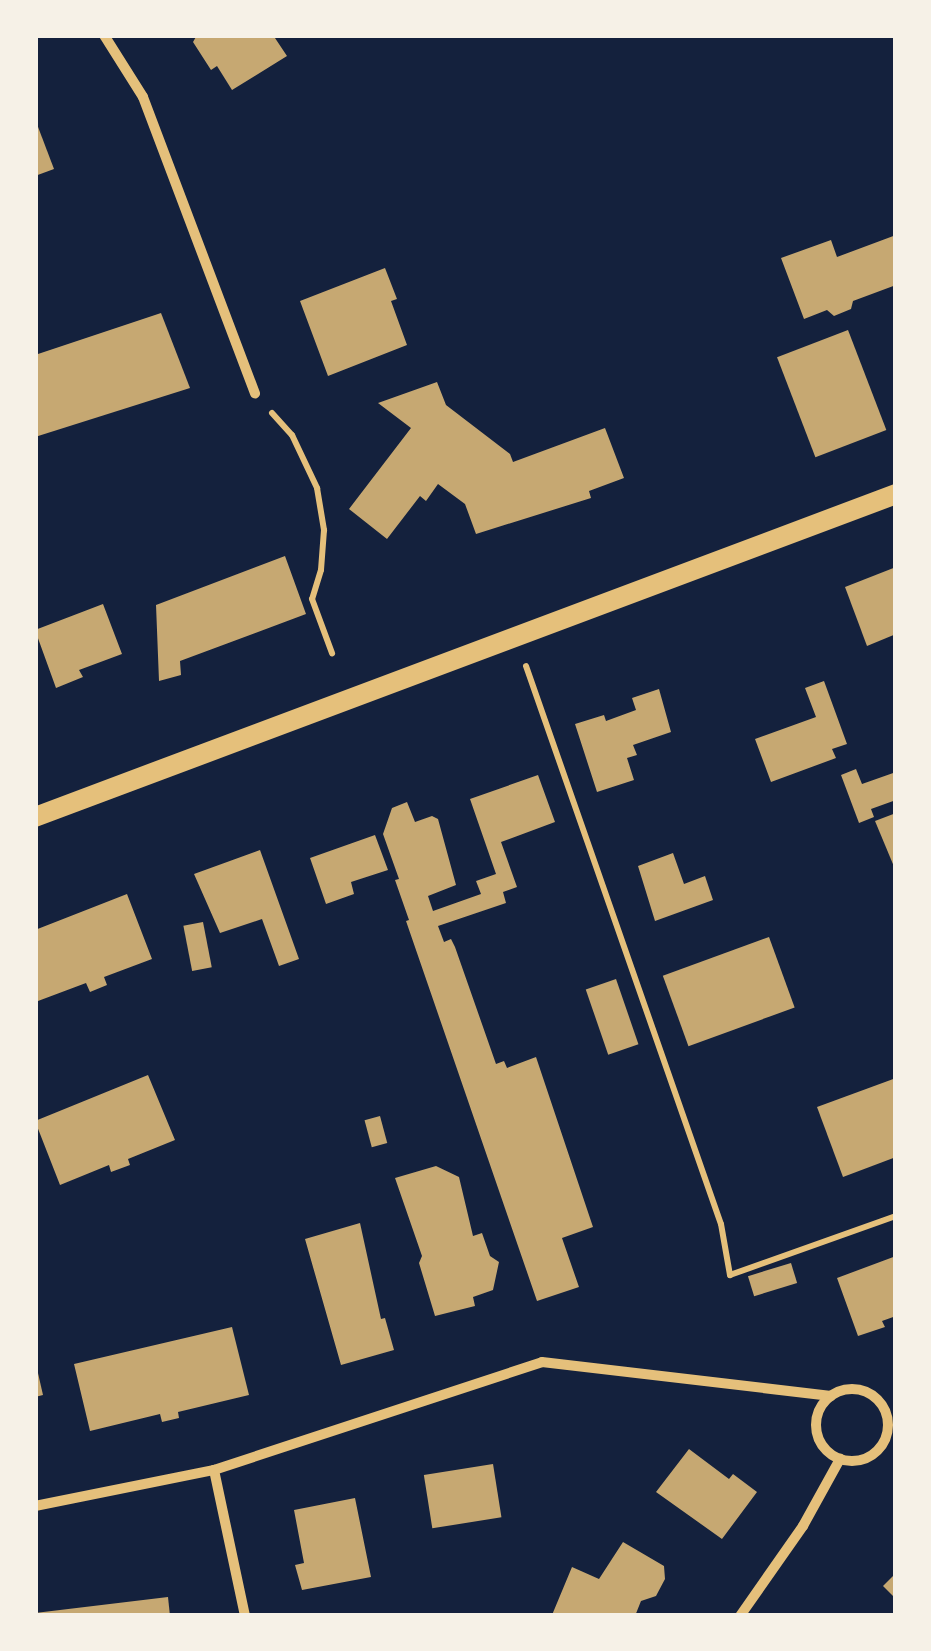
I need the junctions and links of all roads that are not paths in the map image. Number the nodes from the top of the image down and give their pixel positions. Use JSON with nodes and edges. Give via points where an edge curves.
{"nodes":[{"id":1,"x":104,"y":35,"type":"edge"},
{"id":2,"x":255,"y":394,"type":"road end"},
{"id":3,"x":896,"y":494,"type":"edge"},
{"id":4,"x":35,"y":818,"type":"edge"},
{"id":5,"x":831,"y":1396,"type":"junction"},
{"id":6,"x":891,"y":1410,"type":"edge"},
{"id":7,"x":840,"y":1458,"type":"junction"},
{"id":8,"x":214,"y":1470,"type":"junction"},
{"id":9,"x":35,"y":1506,"type":"edge"},
{"id":10,"x":245,"y":1616,"type":"edge"},
{"id":11,"x":740,"y":1616,"type":"edge"}],
"edges":[{"from":1,"to":2,"type":"street","via":[[143,97]]},
{"from":3,"to":4,"type":"main road"},
{"from":5,"to":6,"type":"street","via":[[864,1391]]},
{"from":5,"to":7,"type":"street","via":[[816,1424],[824,1447]]},
{"from":5,"to":8,"type":"street","via":[[542,1362]]},
{"from":6,"to":7,"type":"street","via":[[880,1448],[865,1459]]},
{"from":7,"to":11,"type":"street","via":[[803,1526]]},
{"from":8,"to":9,"type":"street"},
{"from":8,"to":10,"type":"street"}]}
